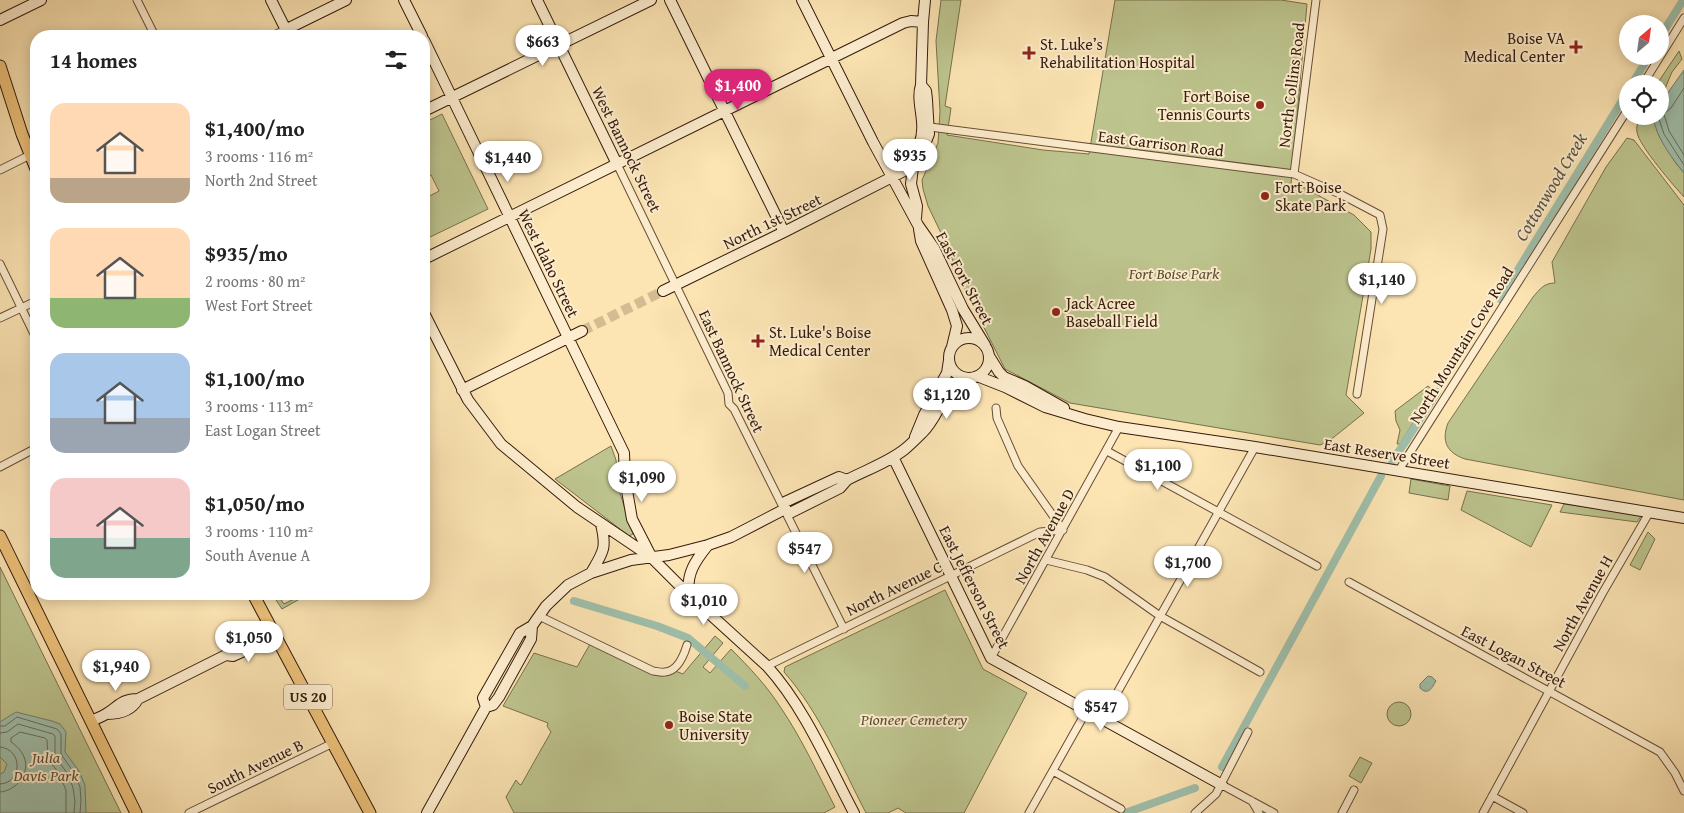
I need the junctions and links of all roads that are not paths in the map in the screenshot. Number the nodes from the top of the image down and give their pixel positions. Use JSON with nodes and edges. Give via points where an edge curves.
{"nodes":[{"id":1,"x":41,"y":0,"type":"edge"},
{"id":2,"x":137,"y":0,"type":"edge"},
{"id":3,"x":271,"y":0,"type":"edge"},
{"id":4,"x":346,"y":0,"type":"edge"},
{"id":5,"x":404,"y":0,"type":"edge"},
{"id":6,"x":537,"y":0,"type":"edge"},
{"id":7,"x":651,"y":0,"type":"edge"},
{"id":8,"x":670,"y":0,"type":"edge"},
{"id":9,"x":802,"y":0,"type":"edge"},
{"id":10,"x":926,"y":0,"type":"edge"},
{"id":11,"x":1316,"y":0,"type":"edge"},
{"id":12,"x":1684,"y":18,"type":"edge"},
{"id":13,"x":0,"y":20,"type":"edge"},
{"id":14,"x":923,"y":22,"type":"junction"},
{"id":15,"x":152,"y":30,"type":"edge"},
{"id":16,"x":286,"y":30,"type":"edge"},
{"id":17,"x":292,"y":30,"type":"edge"},
{"id":18,"x":419,"y":30,"type":"edge"},
{"id":19,"x":559,"y":45,"type":"junction"},
{"id":20,"x":430,"y":52,"type":"edge"},
{"id":21,"x":831,"y":59,"type":"junction"},
{"id":22,"x":0,"y":66,"type":"edge"},
{"id":23,"x":1649,"y":75,"type":"edge"},
{"id":24,"x":921,"y":85,"type":"junction"},
{"id":25,"x":452,"y":98,"type":"junction"},
{"id":26,"x":430,"y":108,"type":"edge"},
{"id":27,"x":724,"y":111,"type":"junction"},
{"id":28,"x":1619,"y":123,"type":"edge"},
{"id":29,"x":930,"y":127,"type":"junction"},
{"id":30,"x":30,"y":155,"type":"joint"},
{"id":31,"x":913,"y":162,"type":"junction"},
{"id":32,"x":617,"y":164,"type":"junction"},
{"id":33,"x":0,"y":170,"type":"edge"},
{"id":34,"x":1294,"y":174,"type":"junction"},
{"id":35,"x":892,"y":176,"type":"junction"},
{"id":36,"x":510,"y":216,"type":"junction"},
{"id":37,"x":917,"y":222,"type":"junction"},
{"id":38,"x":784,"y":232,"type":"junction"},
{"id":39,"x":430,"y":256,"type":"edge"},
{"id":40,"x":0,"y":264,"type":"edge"},
{"id":41,"x":676,"y":285,"type":"junction"},
{"id":42,"x":663,"y":291,"type":"tunnel mouth"},
{"id":43,"x":30,"y":304,"type":"edge"},
{"id":44,"x":22,"y":308,"type":"junction"},
{"id":45,"x":0,"y":318,"type":"edge"},
{"id":46,"x":30,"y":325,"type":"edge"},
{"id":47,"x":430,"y":325,"type":"edge"},
{"id":48,"x":582,"y":331,"type":"tunnel mouth"},
{"id":49,"x":569,"y":338,"type":"junction"},
{"id":50,"x":985,"y":345,"type":"junction"},
{"id":51,"x":952,"y":347,"type":"junction"},
{"id":52,"x":989,"y":356,"type":"junction"},
{"id":53,"x":949,"y":359,"type":"junction"},
{"id":54,"x":973,"y":377,"type":"junction"},
{"id":55,"x":462,"y":390,"type":"junction"},
{"id":56,"x":1357,"y":394,"type":"dead end"},
{"id":57,"x":996,"y":408,"type":"dead end"},
{"id":58,"x":1085,"y":419,"type":"junction"},
{"id":59,"x":1119,"y":427,"type":"junction"},
{"id":60,"x":913,"y":441,"type":"junction"},
{"id":61,"x":1255,"y":447,"type":"junction"},
{"id":62,"x":30,"y":451,"type":"edge"},
{"id":63,"x":1107,"y":451,"type":"junction"},
{"id":64,"x":893,"y":457,"type":"junction"},
{"id":65,"x":0,"y":467,"type":"edge"},
{"id":66,"x":1399,"y":470,"type":"junction"},
{"id":67,"x":785,"y":510,"type":"junction"},
{"id":68,"x":1218,"y":512,"type":"junction"},
{"id":69,"x":1649,"y":512,"type":"junction"},
{"id":70,"x":1684,"y":518,"type":"edge"},
{"id":71,"x":601,"y":524,"type":"junction"},
{"id":72,"x":1063,"y":530,"type":"junction"},
{"id":73,"x":0,"y":536,"type":"edge"},
{"id":74,"x":708,"y":545,"type":"junction"},
{"id":75,"x":651,"y":557,"type":"junction"},
{"id":76,"x":1046,"y":560,"type":"junction"},
{"id":77,"x":1317,"y":566,"type":"dead end"},
{"id":78,"x":591,"y":573,"type":"junction"},
{"id":79,"x":951,"y":576,"type":"junction"},
{"id":80,"x":1349,"y":582,"type":"dead end"},
{"id":81,"x":689,"y":595,"type":"junction"},
{"id":82,"x":30,"y":596,"type":"edge"},
{"id":83,"x":32,"y":600,"type":"edge"},
{"id":84,"x":255,"y":600,"type":"edge"},
{"id":85,"x":539,"y":616,"type":"junction"},
{"id":86,"x":1160,"y":616,"type":"junction"},
{"id":87,"x":532,"y":626,"type":"junction"},
{"id":88,"x":844,"y":629,"type":"junction"},
{"id":89,"x":273,"y":632,"type":"junction"},
{"id":90,"x":687,"y":645,"type":"dead end"},
{"id":91,"x":991,"y":658,"type":"junction"},
{"id":92,"x":520,"y":659,"type":"junction"},
{"id":93,"x":767,"y":666,"type":"junction"},
{"id":94,"x":1260,"y":672,"type":"dead end"},
{"id":95,"x":494,"y":678,"type":"junction"},
{"id":96,"x":1550,"y":691,"type":"junction"},
{"id":97,"x":486,"y":708,"type":"junction"},
{"id":98,"x":1087,"y":710,"type":"junction"},
{"id":99,"x":1103,"y":718,"type":"junction"},
{"id":100,"x":91,"y":721,"type":"junction"},
{"id":101,"x":1248,"y":732,"type":"dead end"},
{"id":102,"x":333,"y":743,"type":"junction"},
{"id":103,"x":1053,"y":771,"type":"junction"},
{"id":104,"x":1222,"y":784,"type":"junction"},
{"id":105,"x":1354,"y":790,"type":"dead end"},
{"id":106,"x":1684,"y":791,"type":"edge"},
{"id":107,"x":1492,"y":796,"type":"junction"},
{"id":108,"x":364,"y":801,"type":"junction"},
{"id":109,"x":1252,"y":801,"type":"junction"},
{"id":110,"x":1121,"y":809,"type":"dead end"},
{"id":111,"x":136,"y":813,"type":"edge"},
{"id":112,"x":189,"y":813,"type":"edge"},
{"id":113,"x":370,"y":813,"type":"edge"},
{"id":114,"x":375,"y":813,"type":"edge"},
{"id":115,"x":426,"y":813,"type":"edge"},
{"id":116,"x":854,"y":813,"type":"edge"},
{"id":117,"x":1029,"y":813,"type":"edge"},
{"id":118,"x":1195,"y":813,"type":"edge"},
{"id":119,"x":1259,"y":813,"type":"edge"},
{"id":120,"x":1274,"y":813,"type":"edge"},
{"id":121,"x":1342,"y":813,"type":"edge"},
{"id":122,"x":1484,"y":813,"type":"edge"},
{"id":123,"x":1523,"y":813,"type":"edge"}],
"edges":[{"from":1,"to":13,"type":"street"},
{"from":2,"to":15,"type":"street"},
{"from":3,"to":16,"type":"street"},
{"from":4,"to":17,"type":"street"},
{"from":5,"to":18,"type":"street"},
{"from":6,"to":19,"type":"street","name":"West Bannock Street"},
{"from":7,"to":19,"type":"street"},
{"from":8,"to":27,"type":"street"},
{"from":9,"to":21,"type":"street","name":"East Fort Street"},
{"from":10,"to":14,"type":"street"},
{"from":11,"to":34,"type":"street","name":"North Collins Road"},
{"from":12,"to":23,"type":"street"},
{"from":14,"to":21,"type":"street","via":[[903,24]]},
{"from":14,"to":24,"type":"street"},
{"from":19,"to":25,"type":"street"},
{"from":19,"to":32,"type":"street","name":"West Bannock Street"},
{"from":20,"to":25,"type":"street","name":"West Idaho Street"},
{"from":21,"to":27,"type":"street"},
{"from":21,"to":35,"type":"street","name":"East Fort Street"},
{"from":22,"to":30,"type":"main road"},
{"from":24,"to":29,"type":"street","via":[[926,91]]},
{"from":24,"to":31,"type":"street","via":[[923,127]]},
{"from":25,"to":26,"type":"street"},
{"from":25,"to":36,"type":"street","name":"West Idaho Street"},
{"from":27,"to":32,"type":"street"},
{"from":27,"to":38,"type":"street"},
{"from":28,"to":66,"type":"street","name":"North Mountain Cove Road"},
{"from":29,"to":31,"type":"street","via":[[921,154]]},
{"from":29,"to":34,"type":"street","name":"East Garrison Road"},
{"from":30,"to":33,"type":"street"},
{"from":31,"to":35,"type":"street","name":"North 1st Street"},
{"from":31,"to":37,"type":"street","via":[[911,184]]},
{"from":32,"to":36,"type":"street"},
{"from":32,"to":41,"type":"street","name":"West Bannock Street"},
{"from":34,"to":56,"type":"street","name":"East Garrison Road","via":[[1380,215],[1383,229]]},
{"from":35,"to":37,"type":"street","name":"East Fort Street"},
{"from":35,"to":38,"type":"street","name":"North 1st Street"},
{"from":36,"to":39,"type":"street"},
{"from":36,"to":49,"type":"street","name":"West Idaho Street"},
{"from":37,"to":50,"type":"street","name":"East Fort Street"},
{"from":37,"to":51,"type":"street","name":"East Fort Street","via":[[921,241],[957,326]]},
{"from":38,"to":41,"type":"street","name":"North 1st Street"},
{"from":40,"to":44,"type":"street"},
{"from":41,"to":42,"type":"street","name":"North 1st Street"},
{"from":41,"to":67,"type":"street","name":"East Bannock Street","via":[[728,393],[729,404]]},
{"from":43,"to":44,"type":"street"},
{"from":44,"to":45,"type":"street"},
{"from":44,"to":46,"type":"street"},
{"from":47,"to":55,"type":"street"},
{"from":48,"to":49,"type":"street"},
{"from":49,"to":55,"type":"street"},
{"from":49,"to":75,"type":"street","name":"West Idaho Street","via":[[624,452],[632,519]]},
{"from":50,"to":51,"type":"street","via":[[968,338]]},
{"from":50,"to":52,"type":"street"},
{"from":51,"to":53,"type":"street"},
{"from":52,"to":54,"type":"street","via":[[986,368]]},
{"from":52,"to":58,"type":"street","name":"East Reserve Street","via":[[1004,377]]},
{"from":53,"to":54,"type":"street","via":[[958,374]]},
{"from":53,"to":60,"type":"street","via":[[947,373]]},
{"from":54,"to":58,"type":"street","name":"East Reserve Street"},
{"from":54,"to":60,"type":"street","via":[[950,390],[927,428]]},
{"from":55,"to":71,"type":"street","via":[[501,444]]},
{"from":57,"to":72,"type":"street","via":[[997,418],[1018,466]]},
{"from":58,"to":59,"type":"street","name":"East Reserve Street"},
{"from":59,"to":61,"type":"street","name":"East Reserve Street"},
{"from":59,"to":63,"type":"street","name":"North Avenue D"},
{"from":60,"to":64,"type":"street"},
{"from":61,"to":66,"type":"street","name":"East Reserve Street"},
{"from":61,"to":68,"type":"street"},
{"from":62,"to":65,"type":"street"},
{"from":63,"to":68,"type":"street"},
{"from":63,"to":72,"type":"street","name":"North Avenue D"},
{"from":64,"to":67,"type":"street","via":[[798,509]]},
{"from":64,"to":79,"type":"street","name":"East Jefferson Street"},
{"from":66,"to":69,"type":"street","name":"East Reserve Street"},
{"from":67,"to":74,"type":"street","via":[[732,537]]},
{"from":67,"to":88,"type":"street","name":"East Bannock Street"},
{"from":68,"to":77,"type":"street"},
{"from":68,"to":86,"type":"street"},
{"from":69,"to":70,"type":"street","name":"East Reserve Street"},
{"from":69,"to":96,"type":"street","name":"North Avenue H"},
{"from":71,"to":75,"type":"street"},
{"from":71,"to":78,"type":"street","via":[[604,549]]},
{"from":72,"to":76,"type":"street","name":"North Avenue D"},
{"from":72,"to":79,"type":"street","name":"North Avenue C","via":[[1040,532]]},
{"from":73,"to":82,"type":"main road"},
{"from":74,"to":75,"type":"street"},
{"from":74,"to":81,"type":"street","via":[[690,573]]},
{"from":75,"to":78,"type":"street"},
{"from":75,"to":81,"type":"street"},
{"from":76,"to":86,"type":"street","via":[[1105,577]]},
{"from":76,"to":91,"type":"street","name":"North Avenue D"},
{"from":78,"to":85,"type":"street","via":[[567,586]]},
{"from":79,"to":88,"type":"street","name":"North Avenue C"},
{"from":79,"to":91,"type":"street","name":"East Jefferson Street"},
{"from":80,"to":96,"type":"street","name":"East Logan Street"},
{"from":81,"to":93,"type":"street"},
{"from":83,"to":100,"type":"main road"},
{"from":84,"to":89,"type":"main road","number":"US 20"},
{"from":85,"to":87,"type":"street"},
{"from":85,"to":90,"type":"street","via":[[653,671],[672,670],[684,656]]},
{"from":86,"to":94,"type":"street"},
{"from":86,"to":99,"type":"street"},
{"from":87,"to":92,"type":"street","via":[[531,639]]},
{"from":87,"to":95,"type":"street","via":[[520,633]]},
{"from":88,"to":93,"type":"street","name":"North Avenue C"},
{"from":89,"to":100,"type":"street","via":[[243,643],[226,655],[113,707],[107,714]]},
{"from":89,"to":102,"type":"main road","number":"US 20"},
{"from":91,"to":98,"type":"street","name":"East Jefferson Street"},
{"from":92,"to":95,"type":"street","via":[[513,661],[500,679]]},
{"from":92,"to":97,"type":"street","via":[[495,703]]},
{"from":93,"to":116,"type":"street","via":[[805,719]]},
{"from":95,"to":97,"type":"street","via":[[483,698]]},
{"from":96,"to":106,"type":"street","name":"East Logan Street","via":[[1664,756]]},
{"from":96,"to":107,"type":"street","name":"North Avenue H"},
{"from":97,"to":115,"type":"street"},
{"from":98,"to":99,"type":"street","name":"East Jefferson Street"},
{"from":98,"to":103,"type":"street"},
{"from":99,"to":104,"type":"street","name":"East Jefferson Street"},
{"from":100,"to":111,"type":"main road"},
{"from":101,"to":104,"type":"street"},
{"from":102,"to":108,"type":"main road","number":"US 20"},
{"from":102,"to":112,"type":"street","name":"South Avenue B"},
{"from":103,"to":110,"type":"street"},
{"from":103,"to":117,"type":"street"},
{"from":104,"to":109,"type":"street"},
{"from":104,"to":118,"type":"street","via":[[1206,805]]},
{"from":105,"to":121,"type":"street"},
{"from":107,"to":122,"type":"street","name":"North Avenue H"},
{"from":107,"to":123,"type":"street"},
{"from":108,"to":113,"type":"main road","number":"US 20"},
{"from":108,"to":114,"type":"main road"},
{"from":109,"to":119,"type":"street"},
{"from":109,"to":120,"type":"street"}]}
